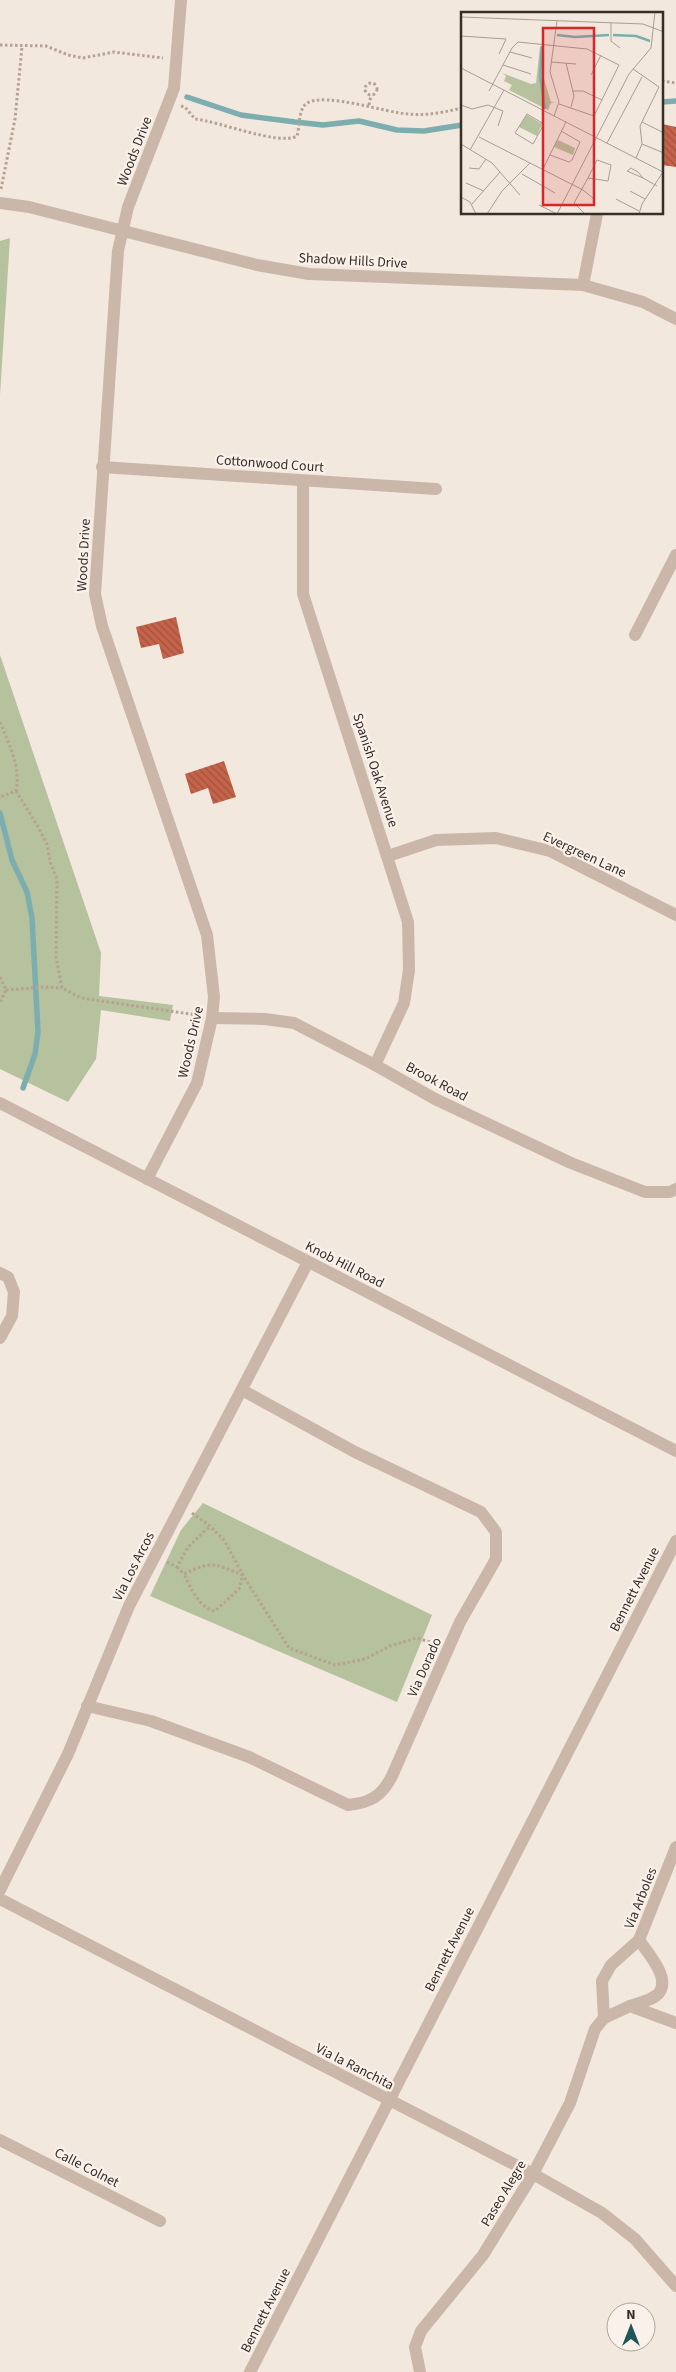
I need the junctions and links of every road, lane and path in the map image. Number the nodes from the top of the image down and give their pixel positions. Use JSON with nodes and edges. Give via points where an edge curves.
{"nodes":[{"id":1,"x":181,"y":0,"type":"edge"},
{"id":2,"x":0,"y":45,"type":"edge"},
{"id":3,"x":22,"y":47,"type":"junction"},
{"id":4,"x":176,"y":60,"type":"junction"},
{"id":5,"x":371,"y":95,"type":"dead end"},
{"id":6,"x":168,"y":104,"type":"junction"},
{"id":7,"x":369,"y":105,"type":"junction"},
{"id":8,"x":461,"y":108,"type":"edge"},
{"id":9,"x":0,"y":195,"type":"edge"},
{"id":10,"x":0,"y":203,"type":"edge"},
{"id":11,"x":597,"y":215,"type":"edge"},
{"id":12,"x":124,"y":231,"type":"junction"},
{"id":13,"x":583,"y":284,"type":"junction"},
{"id":14,"x":676,"y":319,"type":"edge"},
{"id":15,"x":102,"y":467,"type":"junction"},
{"id":16,"x":303,"y":481,"type":"junction"},
{"id":17,"x":436,"y":489,"type":"dead end"},
{"id":18,"x":676,"y":555,"type":"edge"},
{"id":19,"x":635,"y":636,"type":"dead end"},
{"id":20,"x":0,"y":722,"type":"edge"},
{"id":21,"x":16,"y":791,"type":"junction"},
{"id":22,"x":0,"y":797,"type":"edge"},
{"id":23,"x":388,"y":856,"type":"junction"},
{"id":24,"x":676,"y":915,"type":"edge"},
{"id":25,"x":0,"y":977,"type":"edge"},
{"id":26,"x":62,"y":988,"type":"junction"},
{"id":27,"x":6,"y":990,"type":"junction"},
{"id":28,"x":0,"y":1002,"type":"edge"},
{"id":29,"x":212,"y":1018,"type":"junction"},
{"id":30,"x":375,"y":1064,"type":"junction"},
{"id":31,"x":0,"y":1103,"type":"edge"},
{"id":32,"x":147,"y":1179,"type":"junction"},
{"id":33,"x":676,"y":1189,"type":"edge"},
{"id":34,"x":308,"y":1262,"type":"junction"},
{"id":35,"x":0,"y":1273,"type":"edge"},
{"id":36,"x":0,"y":1338,"type":"edge"},
{"id":37,"x":242,"y":1390,"type":"junction"},
{"id":38,"x":676,"y":1451,"type":"edge"},
{"id":39,"x":181,"y":1506,"type":"junction"},
{"id":40,"x":210,"y":1526,"type":"junction"},
{"id":41,"x":676,"y":1541,"type":"edge"},
{"id":42,"x":156,"y":1555,"type":"junction"},
{"id":43,"x":176,"y":1567,"type":"junction"},
{"id":44,"x":184,"y":1574,"type":"junction"},
{"id":45,"x":243,"y":1575,"type":"junction"},
{"id":46,"x":448,"y":1648,"type":"junction"},
{"id":47,"x":87,"y":1706,"type":"junction"},
{"id":48,"x":676,"y":1848,"type":"edge"},
{"id":49,"x":0,"y":1890,"type":"edge"},
{"id":50,"x":0,"y":1899,"type":"edge"},
{"id":51,"x":640,"y":1940,"type":"junction"},
{"id":52,"x":630,"y":2006,"type":"junction"},
{"id":53,"x":604,"y":2018,"type":"junction"},
{"id":54,"x":676,"y":2024,"type":"edge"},
{"id":55,"x":388,"y":2100,"type":"junction"},
{"id":56,"x":0,"y":2140,"type":"edge"},
{"id":57,"x":533,"y":2174,"type":"junction"},
{"id":58,"x":160,"y":2221,"type":"dead end"},
{"id":59,"x":676,"y":2286,"type":"edge"},
{"id":60,"x":250,"y":2372,"type":"edge"},
{"id":61,"x":420,"y":2372,"type":"edge"}],
"edges":[{"from":1,"to":4,"type":"street","name":"Woods Drive"},
{"from":2,"to":3,"type":"path"},
{"from":3,"to":4,"type":"path","via":[[46,46],[83,58],[114,52]]},
{"from":3,"to":9,"type":"path","via":[[15,119]]},
{"from":4,"to":6,"type":"street","name":"Woods Drive","via":[[174,88]]},
{"from":5,"to":7,"type":"path"},
{"from":6,"to":7,"type":"path","via":[[185,107],[194,119],[270,137],[293,138],[298,136],[302,108],[307,103]]},
{"from":6,"to":12,"type":"street","name":"Woods Drive","via":[[128,207]]},
{"from":7,"to":8,"type":"path","via":[[411,115]]},
{"from":10,"to":12,"type":"street","name":"Shadow Hills Drive"},
{"from":11,"to":13,"type":"street"},
{"from":12,"to":13,"type":"street","name":"Shadow Hills Drive","via":[[257,265],[309,274]]},
{"from":12,"to":15,"type":"street","name":"Woods Drive","via":[[118,251]]},
{"from":13,"to":14,"type":"street","name":"Shadow Hills Drive","via":[[643,302]]},
{"from":15,"to":16,"type":"street","name":"Cottonwood Court"},
{"from":15,"to":29,"type":"street","name":"Woods Drive","via":[[95,594],[102,626],[207,935],[214,997]]},
{"from":16,"to":17,"type":"street","name":"Cottonwood Court"},
{"from":16,"to":23,"type":"street","name":"Spanish Oak Avenue","via":[[303,594]]},
{"from":18,"to":19,"type":"street"},
{"from":20,"to":21,"type":"path","via":[[19,776]]},
{"from":21,"to":22,"type":"path"},
{"from":21,"to":26,"type":"path","via":[[40,831],[57,879],[56,958]]},
{"from":23,"to":24,"type":"street","name":"Evergreen Lane","via":[[436,840],[496,838],[530,844]]},
{"from":23,"to":30,"type":"street","name":"Spanish Oak Avenue","via":[[408,922],[409,970],[404,1003]]},
{"from":25,"to":27,"type":"path"},
{"from":26,"to":27,"type":"path"},
{"from":26,"to":29,"type":"path","via":[[81,998]]},
{"from":27,"to":28,"type":"path"},
{"from":29,"to":30,"type":"street","name":"Brook Road","via":[[265,1018],[294,1023]]},
{"from":29,"to":32,"type":"street","name":"Woods Drive","via":[[197,1083]]},
{"from":30,"to":33,"type":"street","name":"Brook Road","via":[[435,1099],[571,1163],[645,1192]]},
{"from":31,"to":32,"type":"street","name":"Knob Hill Road"},
{"from":32,"to":34,"type":"street","name":"Knob Hill Road"},
{"from":34,"to":37,"type":"street","name":"Via Los Arcos"},
{"from":34,"to":38,"type":"street","name":"Knob Hill Road"},
{"from":35,"to":36,"type":"street","via":[[8,1277],[14,1292],[12,1316]]},
{"from":37,"to":39,"type":"street","name":"Via Los Arcos"},
{"from":37,"to":46,"type":"street","name":"Via Dorado","via":[[355,1452],[481,1512],[496,1532],[496,1559]]},
{"from":39,"to":40,"type":"path"},
{"from":39,"to":42,"type":"street","name":"Via Los Arcos"},
{"from":40,"to":43,"type":"path","via":[[188,1547]]},
{"from":40,"to":45,"type":"path","via":[[224,1540]]},
{"from":41,"to":55,"type":"street","name":"Bennett Avenue"},
{"from":42,"to":43,"type":"path"},
{"from":42,"to":47,"type":"street","name":"Via Los Arcos","via":[[129,1606]]},
{"from":43,"to":44,"type":"path"},
{"from":44,"to":45,"type":"path","via":[[205,1564],[214,1564]]},
{"from":44,"to":45,"type":"path","via":[[205,1607],[215,1611],[239,1589]]},
{"from":45,"to":46,"type":"path","via":[[289,1648],[335,1665],[364,1659],[390,1646],[417,1638]]},
{"from":46,"to":47,"type":"street","name":"Via Dorado","via":[[384,1791],[363,1803],[348,1805],[249,1757],[151,1721]]},
{"from":47,"to":49,"type":"street","name":"Via Los Arcos","via":[[68,1754]]},
{"from":48,"to":51,"type":"street","name":"Via Arboles"},
{"from":50,"to":55,"type":"street","name":"Via la Ranchita"},
{"from":51,"to":52,"type":"street","via":[[658,1968],[662,1986],[652,1998]]},
{"from":51,"to":53,"type":"street","name":"Via Arboles","via":[[611,1965],[602,1981]]},
{"from":52,"to":53,"type":"street"},
{"from":52,"to":54,"type":"street"},
{"from":53,"to":57,"type":"street","name":"Paseo Alegre","via":[[595,2029],[570,2102]]},
{"from":55,"to":57,"type":"street","name":"Via la Ranchita"},
{"from":55,"to":60,"type":"street","name":"Bennett Avenue"},
{"from":56,"to":58,"type":"street","name":"Calle Colnet"},
{"from":57,"to":59,"type":"street","name":"Via la Ranchita","via":[[602,2213],[635,2239]]},
{"from":57,"to":61,"type":"street","name":"Paseo Alegre","via":[[483,2255],[421,2331],[415,2347]]}]}
